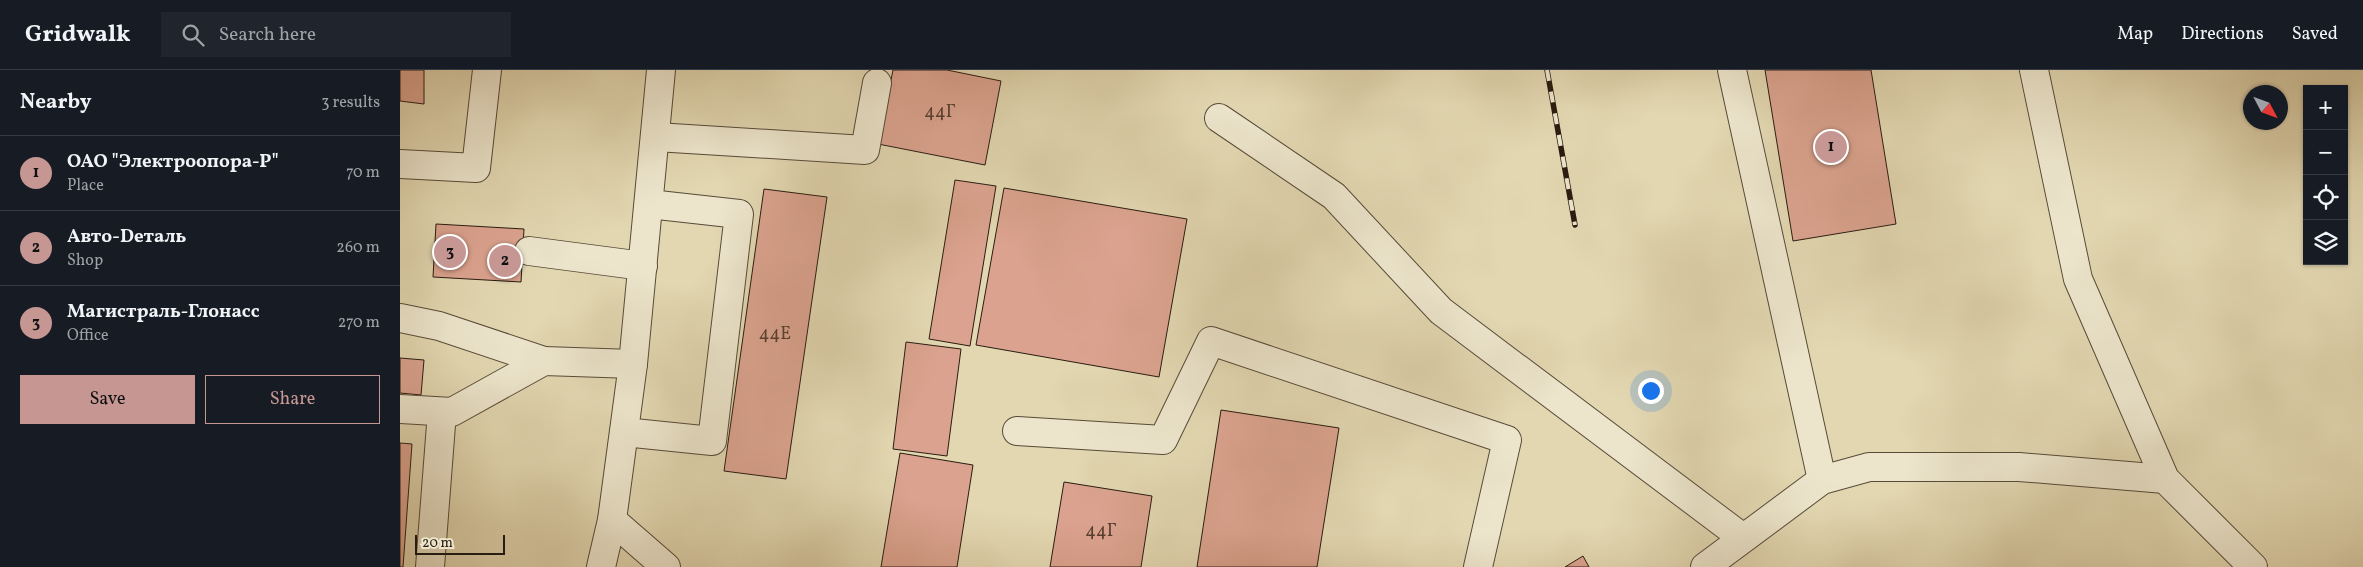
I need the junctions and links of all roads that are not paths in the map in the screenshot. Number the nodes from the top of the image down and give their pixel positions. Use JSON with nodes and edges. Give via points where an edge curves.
{"nodes":[{"id":1,"x":487,"y":70,"type":"edge"},
{"id":2,"x":661,"y":70,"type":"edge"},
{"id":3,"x":1732,"y":70,"type":"edge"},
{"id":4,"x":2034,"y":70,"type":"edge"},
{"id":5,"x":876,"y":83,"type":"dead end"},
{"id":6,"x":1219,"y":118,"type":"dead end"},
{"id":7,"x":656,"y":138,"type":"junction"},
{"id":8,"x":400,"y":164,"type":"edge"},
{"id":9,"x":649,"y":204,"type":"junction"},
{"id":10,"x":530,"y":251,"type":"dead end"},
{"id":11,"x":643,"y":266,"type":"junction"},
{"id":12,"x":400,"y":318,"type":"edge"},
{"id":13,"x":544,"y":361,"type":"junction"},
{"id":14,"x":633,"y":364,"type":"junction"},
{"id":15,"x":400,"y":409,"type":"edge"},
{"id":16,"x":442,"y":412,"type":"junction"},
{"id":17,"x":1017,"y":431,"type":"dead end"},
{"id":18,"x":624,"y":432,"type":"junction"},
{"id":19,"x":2165,"y":479,"type":"junction"},
{"id":20,"x":1822,"y":480,"type":"junction"},
{"id":21,"x":612,"y":520,"type":"junction"},
{"id":22,"x":1743,"y":538,"type":"junction"},
{"id":23,"x":430,"y":567,"type":"edge"},
{"id":24,"x":601,"y":567,"type":"edge"},
{"id":25,"x":666,"y":567,"type":"edge"},
{"id":26,"x":1478,"y":567,"type":"edge"},
{"id":27,"x":1705,"y":567,"type":"edge"},
{"id":28,"x":2253,"y":567,"type":"edge"}],
"edges":[{"from":1,"to":8,"type":"street","via":[[476,168]]},
{"from":2,"to":7,"type":"street"},
{"from":3,"to":20,"type":"street"},
{"from":4,"to":19,"type":"street","via":[[2078,279]]},
{"from":5,"to":7,"type":"street","via":[[865,150]]},
{"from":6,"to":22,"type":"street","via":[[1334,196],[1442,311]]},
{"from":7,"to":9,"type":"street"},
{"from":9,"to":11,"type":"street"},
{"from":9,"to":18,"type":"street","via":[[739,214],[712,441]]},
{"from":10,"to":11,"type":"street"},
{"from":11,"to":14,"type":"street"},
{"from":12,"to":13,"type":"street","via":[[439,326]]},
{"from":13,"to":14,"type":"street"},
{"from":13,"to":16,"type":"street","via":[[452,412]]},
{"from":14,"to":18,"type":"street"},
{"from":15,"to":16,"type":"street"},
{"from":16,"to":23,"type":"street"},
{"from":17,"to":26,"type":"street","via":[[1163,440],[1211,341],[1507,440]]},
{"from":18,"to":21,"type":"street"},
{"from":19,"to":20,"type":"street","via":[[2019,467],[1869,467]]},
{"from":19,"to":28,"type":"street"},
{"from":20,"to":22,"type":"street"},
{"from":21,"to":24,"type":"street"},
{"from":21,"to":25,"type":"street"},
{"from":22,"to":27,"type":"street"}]}
